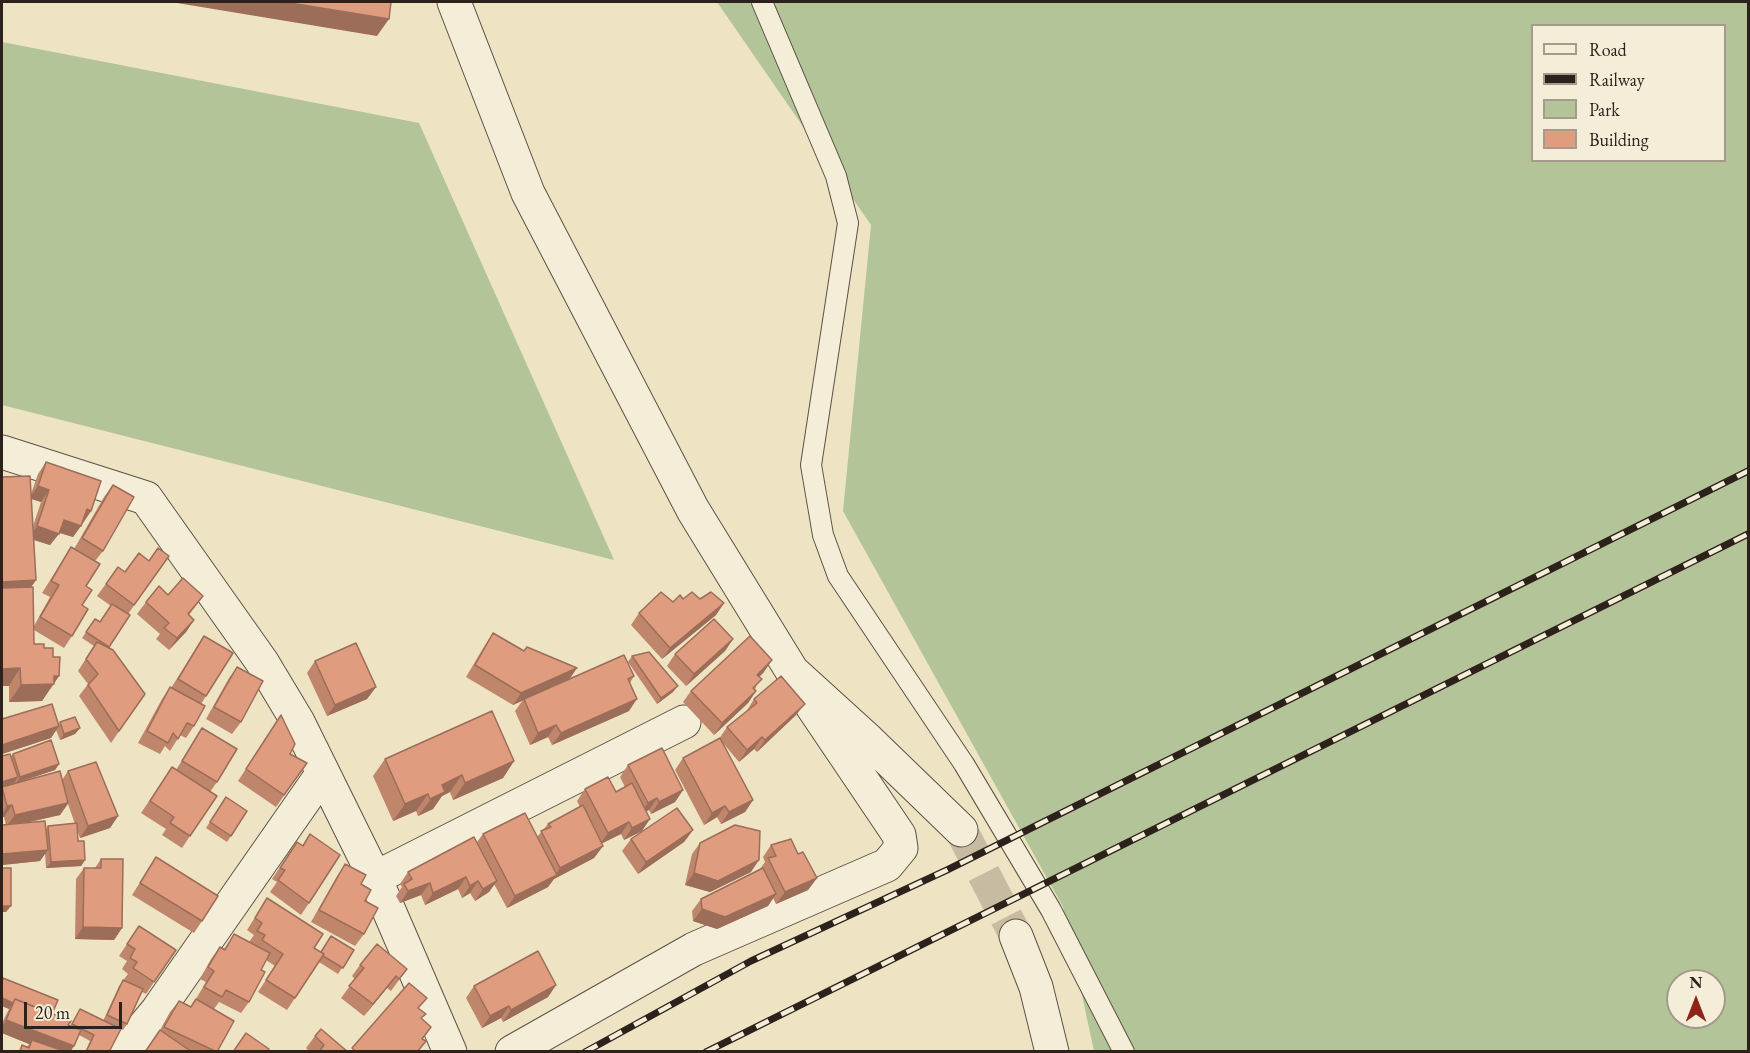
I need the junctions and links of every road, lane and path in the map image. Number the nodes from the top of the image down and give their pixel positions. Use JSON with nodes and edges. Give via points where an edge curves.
{"nodes":[{"id":1,"x":454,"y":2,"type":"edge"},
{"id":2,"x":762,"y":2,"type":"edge"},
{"id":3,"x":2,"y":452,"type":"edge"},
{"id":4,"x":812,"y":689,"type":"junction"},
{"id":5,"x":684,"y":722,"type":"dead end"},
{"id":6,"x":323,"y":773,"type":"junction"},
{"id":7,"x":961,"y":830,"type":"tunnel mouth"},
{"id":8,"x":375,"y":878,"type":"junction"},
{"id":9,"x":1016,"y":936,"type":"tunnel mouth"},
{"id":10,"x":123,"y":1052,"type":"edge"},
{"id":11,"x":450,"y":1052,"type":"edge"},
{"id":12,"x":512,"y":1052,"type":"edge"},
{"id":13,"x":1052,"y":1052,"type":"edge"},
{"id":14,"x":1124,"y":1052,"type":"edge"}],
"edges":[{"from":1,"to":4,"type":"street","via":[[528,193],[662,454],[792,671]]},
{"from":2,"to":14,"type":"lane","via":[[836,176],[848,222],[811,465],[823,535],[838,576],[964,764],[1051,910]]},
{"from":3,"to":6,"type":"street","via":[[146,498],[262,662]]},
{"from":4,"to":7,"type":"street"},
{"from":4,"to":12,"type":"street","via":[[812,705],[899,835],[901,848],[887,865],[694,949]]},
{"from":5,"to":8,"type":"street"},
{"from":6,"to":8,"type":"street"},
{"from":6,"to":10,"type":"street","via":[[157,1011]]},
{"from":8,"to":11,"type":"street"},
{"from":9,"to":13,"type":"street","via":[[1036,987]]}]}
